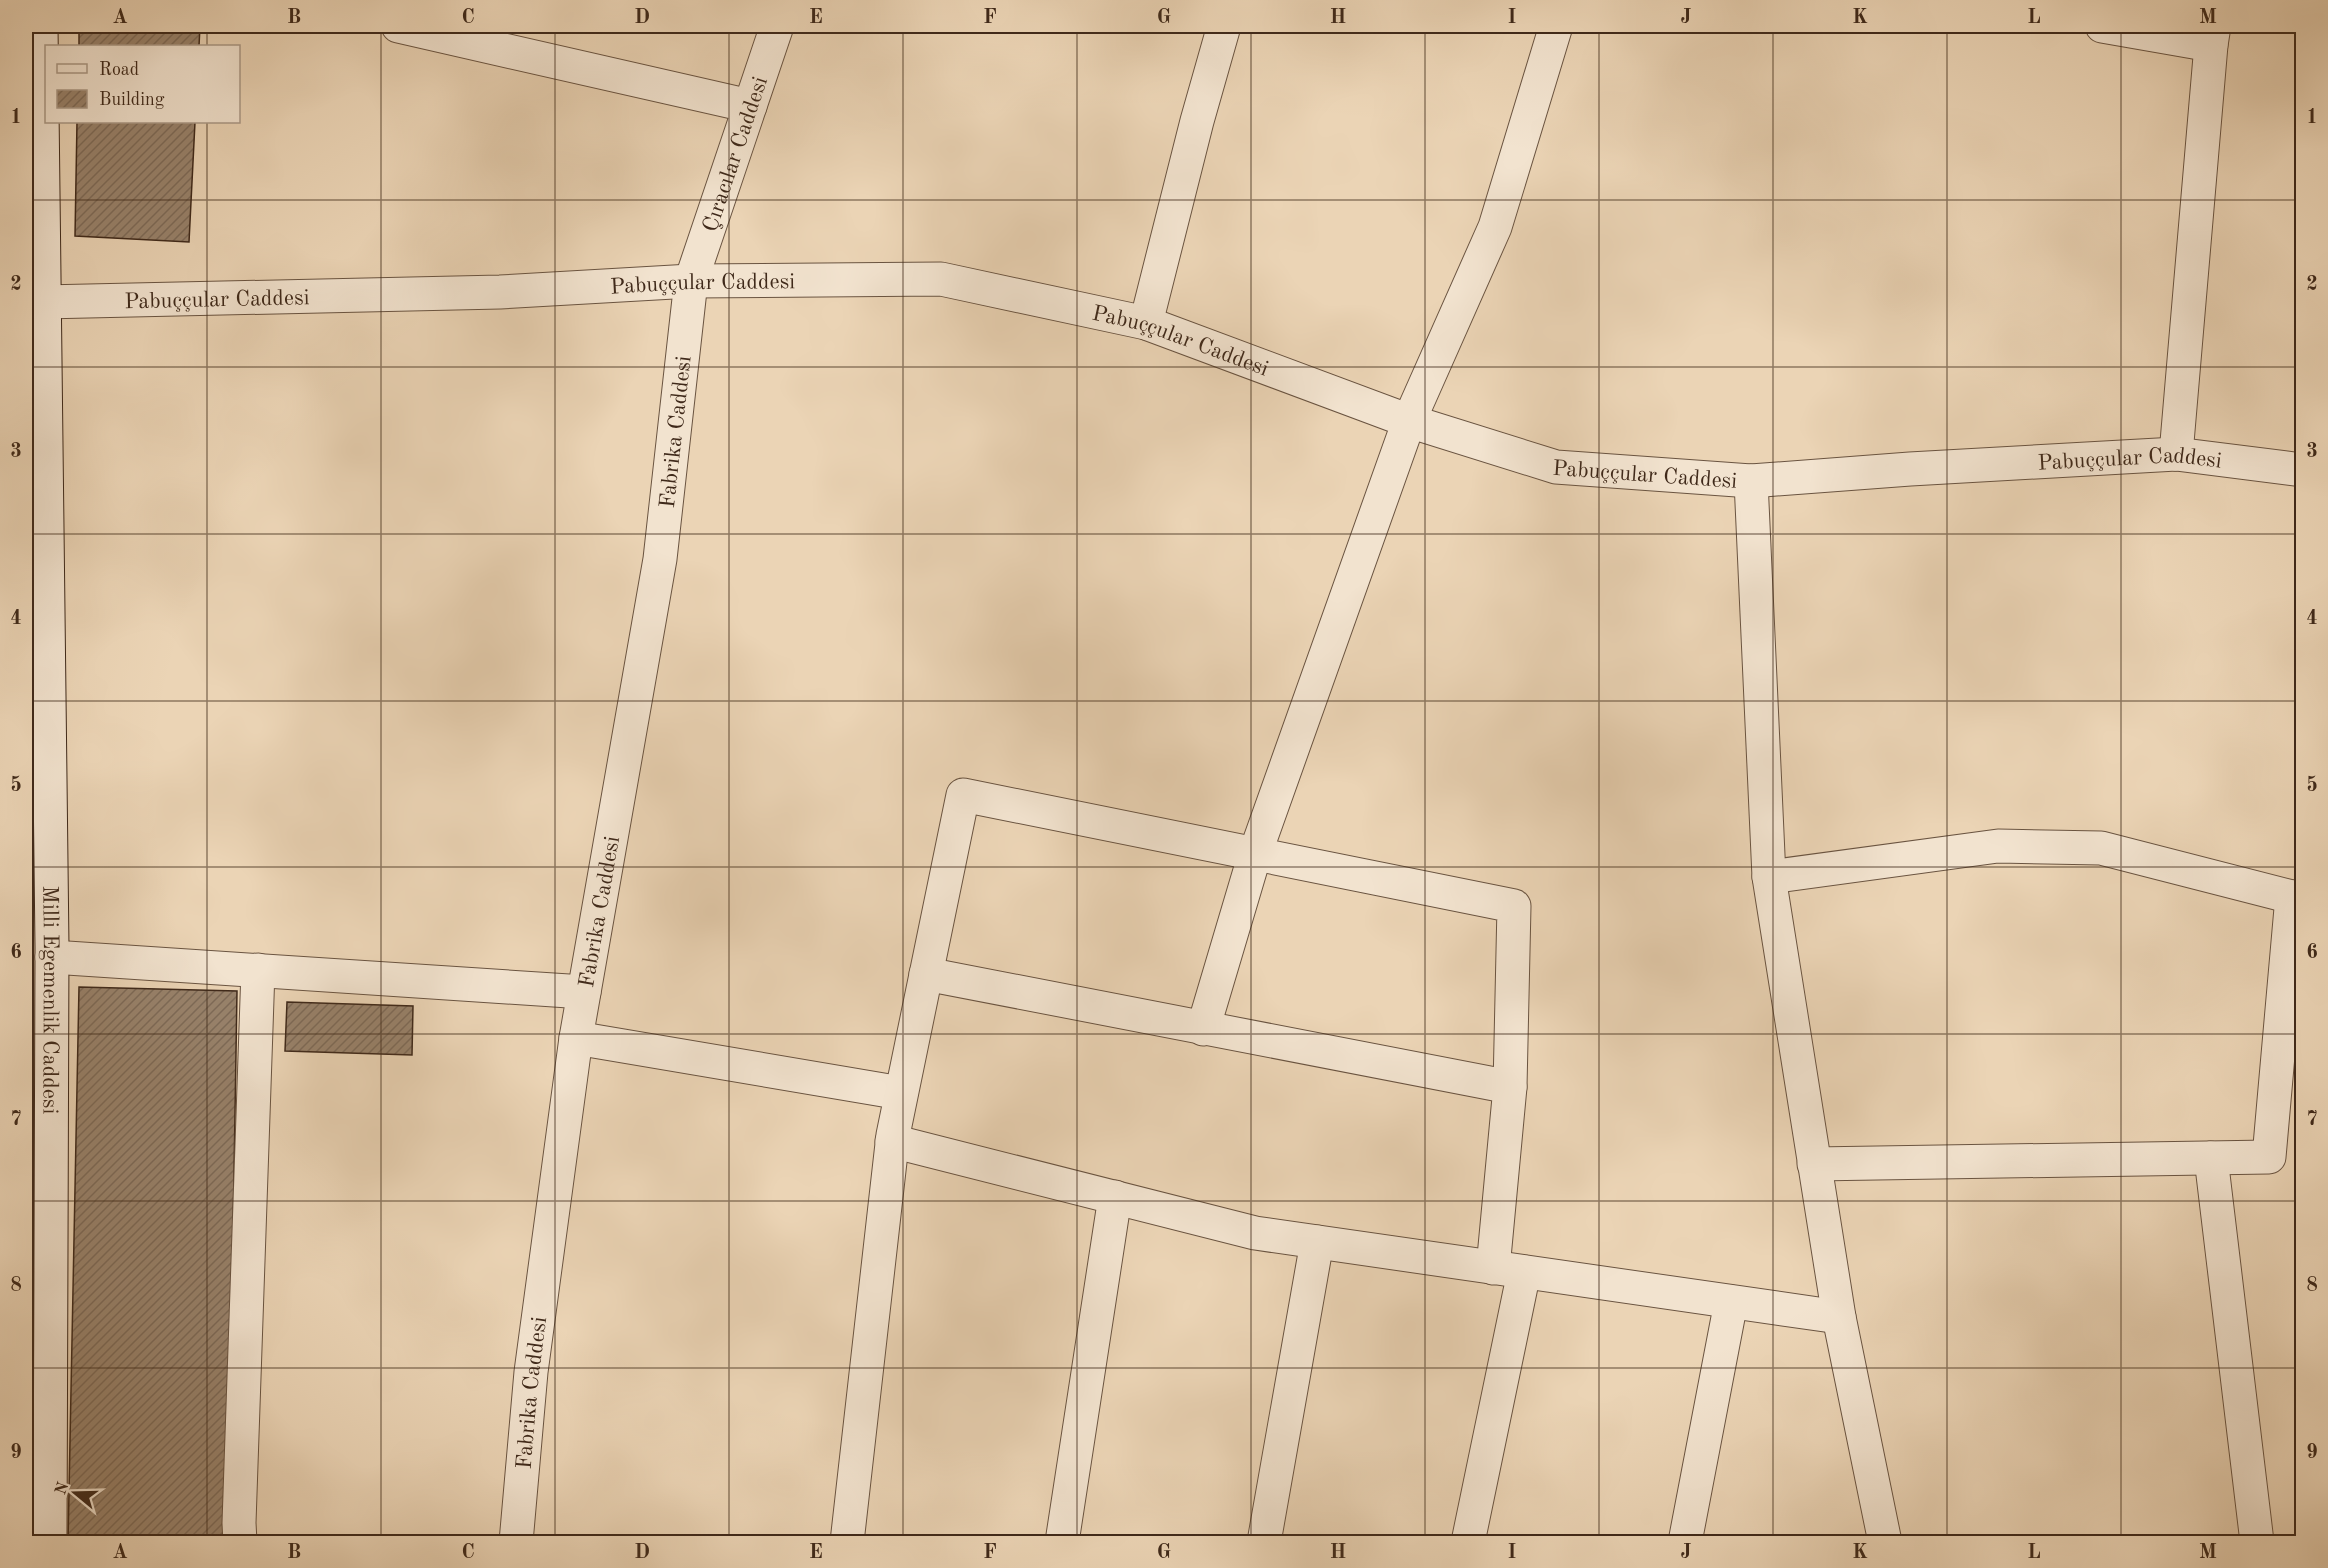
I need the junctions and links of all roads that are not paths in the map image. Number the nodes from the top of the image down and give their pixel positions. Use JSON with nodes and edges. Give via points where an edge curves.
{"nodes":[{"id":1,"x":41,"y":26,"type":"edge"},
{"id":2,"x":398,"y":26,"type":"edge"},
{"id":3,"x":777,"y":26,"type":"edge"},
{"id":4,"x":1224,"y":26,"type":"edge"},
{"id":5,"x":1557,"y":26,"type":"edge"},
{"id":6,"x":2102,"y":26,"type":"edge"},
{"id":7,"x":2212,"y":35,"type":"edge"},
{"id":8,"x":750,"y":106,"type":"junction"},
{"id":9,"x":691,"y":281,"type":"junction"},
{"id":10,"x":43,"y":302,"type":"junction"},
{"id":11,"x":1146,"y":323,"type":"junction"},
{"id":12,"x":1408,"y":421,"type":"junction"},
{"id":13,"x":2176,"y":454,"type":"junction"},
{"id":14,"x":2302,"y":470,"type":"edge"},
{"id":15,"x":1751,"y":481,"type":"junction"},
{"id":16,"x":1255,"y":854,"type":"junction"},
{"id":17,"x":1768,"y":877,"type":"junction"},
{"id":18,"x":2297,"y":899,"type":"edge"},
{"id":19,"x":52,"y":957,"type":"junction"},
{"id":20,"x":258,"y":970,"type":"junction"},
{"id":21,"x":926,"y":974,"type":"junction"},
{"id":22,"x":584,"y":992,"type":"junction"},
{"id":23,"x":1203,"y":1029,"type":"junction"},
{"id":24,"x":576,"y":1038,"type":"junction"},
{"id":25,"x":1510,"y":1087,"type":"junction"},
{"id":26,"x":902,"y":1093,"type":"junction"},
{"id":27,"x":892,"y":1141,"type":"junction"},
{"id":28,"x":2211,"y":1158,"type":"junction"},
{"id":29,"x":1814,"y":1164,"type":"junction"},
{"id":30,"x":1115,"y":1197,"type":"junction"},
{"id":31,"x":1317,"y":1242,"type":"junction"},
{"id":32,"x":1509,"y":1270,"type":"junction"},
{"id":33,"x":1731,"y":1302,"type":"junction"},
{"id":34,"x":1839,"y":1317,"type":"junction"},
{"id":35,"x":50,"y":1542,"type":"edge"},
{"id":36,"x":240,"y":1542,"type":"edge"},
{"id":37,"x":516,"y":1542,"type":"edge"},
{"id":38,"x":847,"y":1542,"type":"edge"},
{"id":39,"x":1062,"y":1542,"type":"edge"},
{"id":40,"x":1264,"y":1542,"type":"edge"},
{"id":41,"x":1468,"y":1542,"type":"edge"},
{"id":42,"x":1685,"y":1542,"type":"edge"},
{"id":43,"x":1885,"y":1542,"type":"edge"},
{"id":44,"x":2257,"y":1542,"type":"edge"}],
"edges":[{"from":1,"to":10,"type":"street","name":"Milli Egemenlik Caddesi"},
{"from":2,"to":8,"type":"street"},
{"from":3,"to":8,"type":"street","name":"Çıracılar Caddesi"},
{"from":4,"to":11,"type":"street"},
{"from":5,"to":12,"type":"street","via":[[1495,227]]},
{"from":6,"to":7,"type":"street"},
{"from":7,"to":13,"type":"street"},
{"from":8,"to":9,"type":"street","name":"Çıracılar Caddesi"},
{"from":9,"to":10,"type":"street","name":"Pabuççular Caddesi","via":[[500,292]]},
{"from":9,"to":11,"type":"street","name":"Pabuççular Caddesi","via":[[941,279]]},
{"from":9,"to":22,"type":"street","name":"Fabrika Caddesi","via":[[660,560]]},
{"from":10,"to":19,"type":"street","name":"Milli Egemenlik Caddesi"},
{"from":11,"to":12,"type":"street","name":"Pabuççular Caddesi"},
{"from":12,"to":15,"type":"street","name":"Pabuççular Caddesi","via":[[1556,467]]},
{"from":12,"to":16,"type":"street"},
{"from":13,"to":14,"type":"street","name":"Pabuççular Caddesi"},
{"from":13,"to":15,"type":"street","name":"Pabuççular Caddesi"},
{"from":15,"to":17,"type":"street"},
{"from":16,"to":21,"type":"street","via":[[963,795]]},
{"from":16,"to":23,"type":"street"},
{"from":16,"to":25,"type":"street","via":[[1514,906]]},
{"from":17,"to":18,"type":"street","via":[[1998,846],[2101,848]]},
{"from":17,"to":29,"type":"street"},
{"from":18,"to":28,"type":"street","via":[[2269,1157]]},
{"from":19,"to":20,"type":"street"},
{"from":19,"to":35,"type":"street","name":"Milli Egemenlik Caddesi"},
{"from":20,"to":22,"type":"street"},
{"from":20,"to":36,"type":"street"},
{"from":21,"to":23,"type":"street"},
{"from":21,"to":26,"type":"street"},
{"from":22,"to":24,"type":"street","name":"Fabrika Caddesi"},
{"from":23,"to":25,"type":"street"},
{"from":24,"to":26,"type":"street"},
{"from":24,"to":37,"type":"street","name":"Fabrika Caddesi","via":[[531,1372]]},
{"from":25,"to":32,"type":"street"},
{"from":26,"to":27,"type":"street"},
{"from":27,"to":30,"type":"street"},
{"from":27,"to":38,"type":"street"},
{"from":28,"to":29,"type":"street"},
{"from":28,"to":44,"type":"street"},
{"from":29,"to":34,"type":"street"},
{"from":30,"to":31,"type":"street","via":[[1256,1233]]},
{"from":30,"to":39,"type":"street"},
{"from":31,"to":32,"type":"street"},
{"from":31,"to":40,"type":"street"},
{"from":32,"to":33,"type":"street"},
{"from":32,"to":41,"type":"street"},
{"from":33,"to":34,"type":"street"},
{"from":33,"to":42,"type":"street"},
{"from":34,"to":43,"type":"street"}]}
